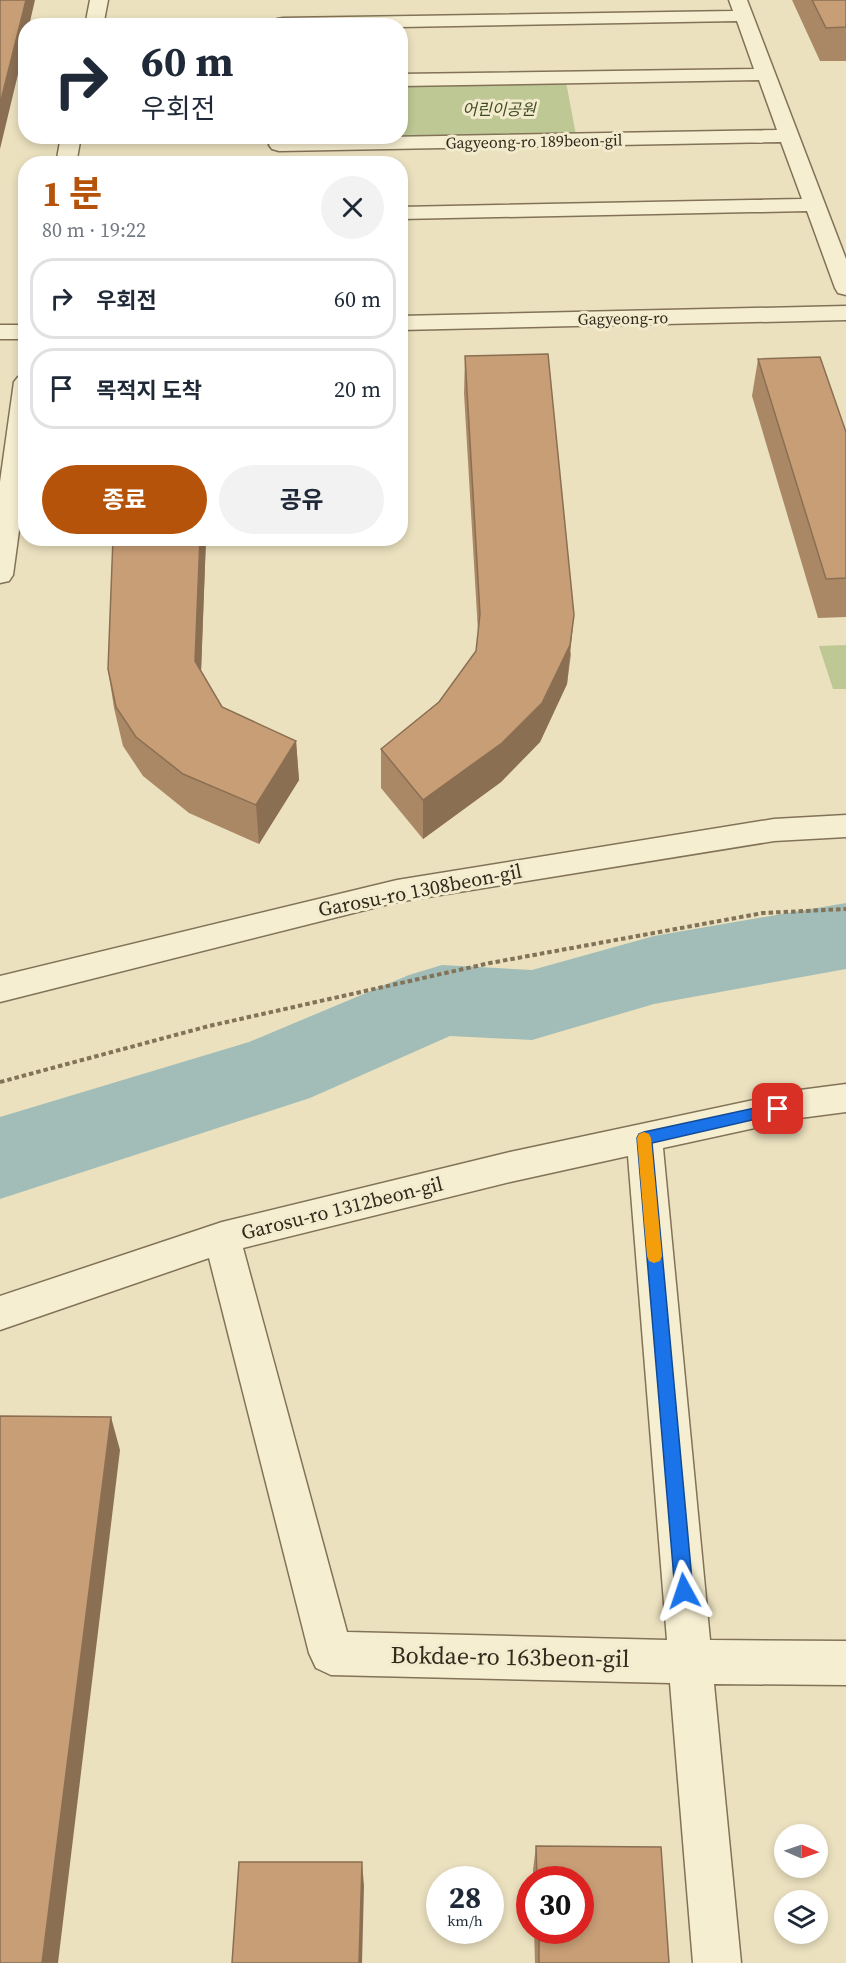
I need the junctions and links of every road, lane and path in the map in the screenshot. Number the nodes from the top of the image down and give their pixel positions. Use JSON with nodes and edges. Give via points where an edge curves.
{"nodes":[{"id":1,"x":99,"y":0,"type":"edge"},
{"id":2,"x":283,"y":0,"type":"edge"},
{"id":3,"x":741,"y":8,"type":"edge"},
{"id":4,"x":95,"y":18,"type":"edge"},
{"id":5,"x":283,"y":18,"type":"edge"},
{"id":6,"x":408,"y":20,"type":"edge"},
{"id":7,"x":765,"y":74,"type":"junction"},
{"id":8,"x":408,"y":80,"type":"edge"},
{"id":9,"x":788,"y":136,"type":"junction"},
{"id":10,"x":279,"y":148,"type":"edge"},
{"id":11,"x":814,"y":205,"type":"junction"},
{"id":12,"x":408,"y":213,"type":"edge"},
{"id":13,"x":846,"y":288,"type":"edge"},
{"id":14,"x":846,"y":313,"type":"edge"},
{"id":15,"x":408,"y":323,"type":"edge"},
{"id":16,"x":0,"y":332,"type":"edge"},
{"id":17,"x":18,"y":332,"type":"edge"},
{"id":18,"x":18,"y":441,"type":"edge"},
{"id":19,"x":0,"y":575,"type":"edge"},
{"id":20,"x":846,"y":826,"type":"edge"},
{"id":21,"x":846,"y":909,"type":"edge"},
{"id":22,"x":0,"y":989,"type":"edge"},
{"id":23,"x":0,"y":1082,"type":"edge"},
{"id":24,"x":846,"y":1098,"type":"edge"},
{"id":25,"x":644,"y":1138,"type":"junction"},
{"id":26,"x":222,"y":1238,"type":"junction"},
{"id":27,"x":0,"y":1313,"type":"edge"},
{"id":28,"x":331,"y":1653,"type":"joint"},
{"id":29,"x":690,"y":1662,"type":"junction"},
{"id":30,"x":846,"y":1663,"type":"edge"},
{"id":31,"x":717,"y":1963,"type":"edge"}],
"edges":[{"from":1,"to":4,"type":"street"},
{"from":2,"to":5,"type":"street"},
{"from":3,"to":6,"type":"street"},
{"from":3,"to":7,"type":"street"},
{"from":7,"to":8,"type":"street"},
{"from":7,"to":9,"type":"street"},
{"from":9,"to":10,"type":"street","name":"Gagyeong-ro 189beon-gil"},
{"from":9,"to":11,"type":"street"},
{"from":11,"to":12,"type":"street"},
{"from":11,"to":13,"type":"street"},
{"from":14,"to":15,"type":"street","name":"Gagyeong-ro"},
{"from":16,"to":17,"type":"street"},
{"from":18,"to":19,"type":"street"},
{"from":20,"to":22,"type":"street","name":"Garosu-ro 1308beon-gil","via":[[774,830],[397,891]]},
{"from":21,"to":23,"type":"path","via":[[763,913],[490,963],[209,1026]]},
{"from":24,"to":25,"type":"street","name":"Garosu-ro 1312beon-gil","via":[[800,1104]]},
{"from":25,"to":26,"type":"street","name":"Garosu-ro 1312beon-gil"},
{"from":25,"to":29,"type":"street"},
{"from":26,"to":27,"type":"street"},
{"from":26,"to":28,"type":"street","name":"Garosu-ro 1312beon-gil"},
{"from":28,"to":29,"type":"street","name":"Bokdae-ro 163beon-gil"},
{"from":29,"to":30,"type":"street","name":"Bokdae-ro 163beon-gil"},
{"from":29,"to":31,"type":"street"}]}
